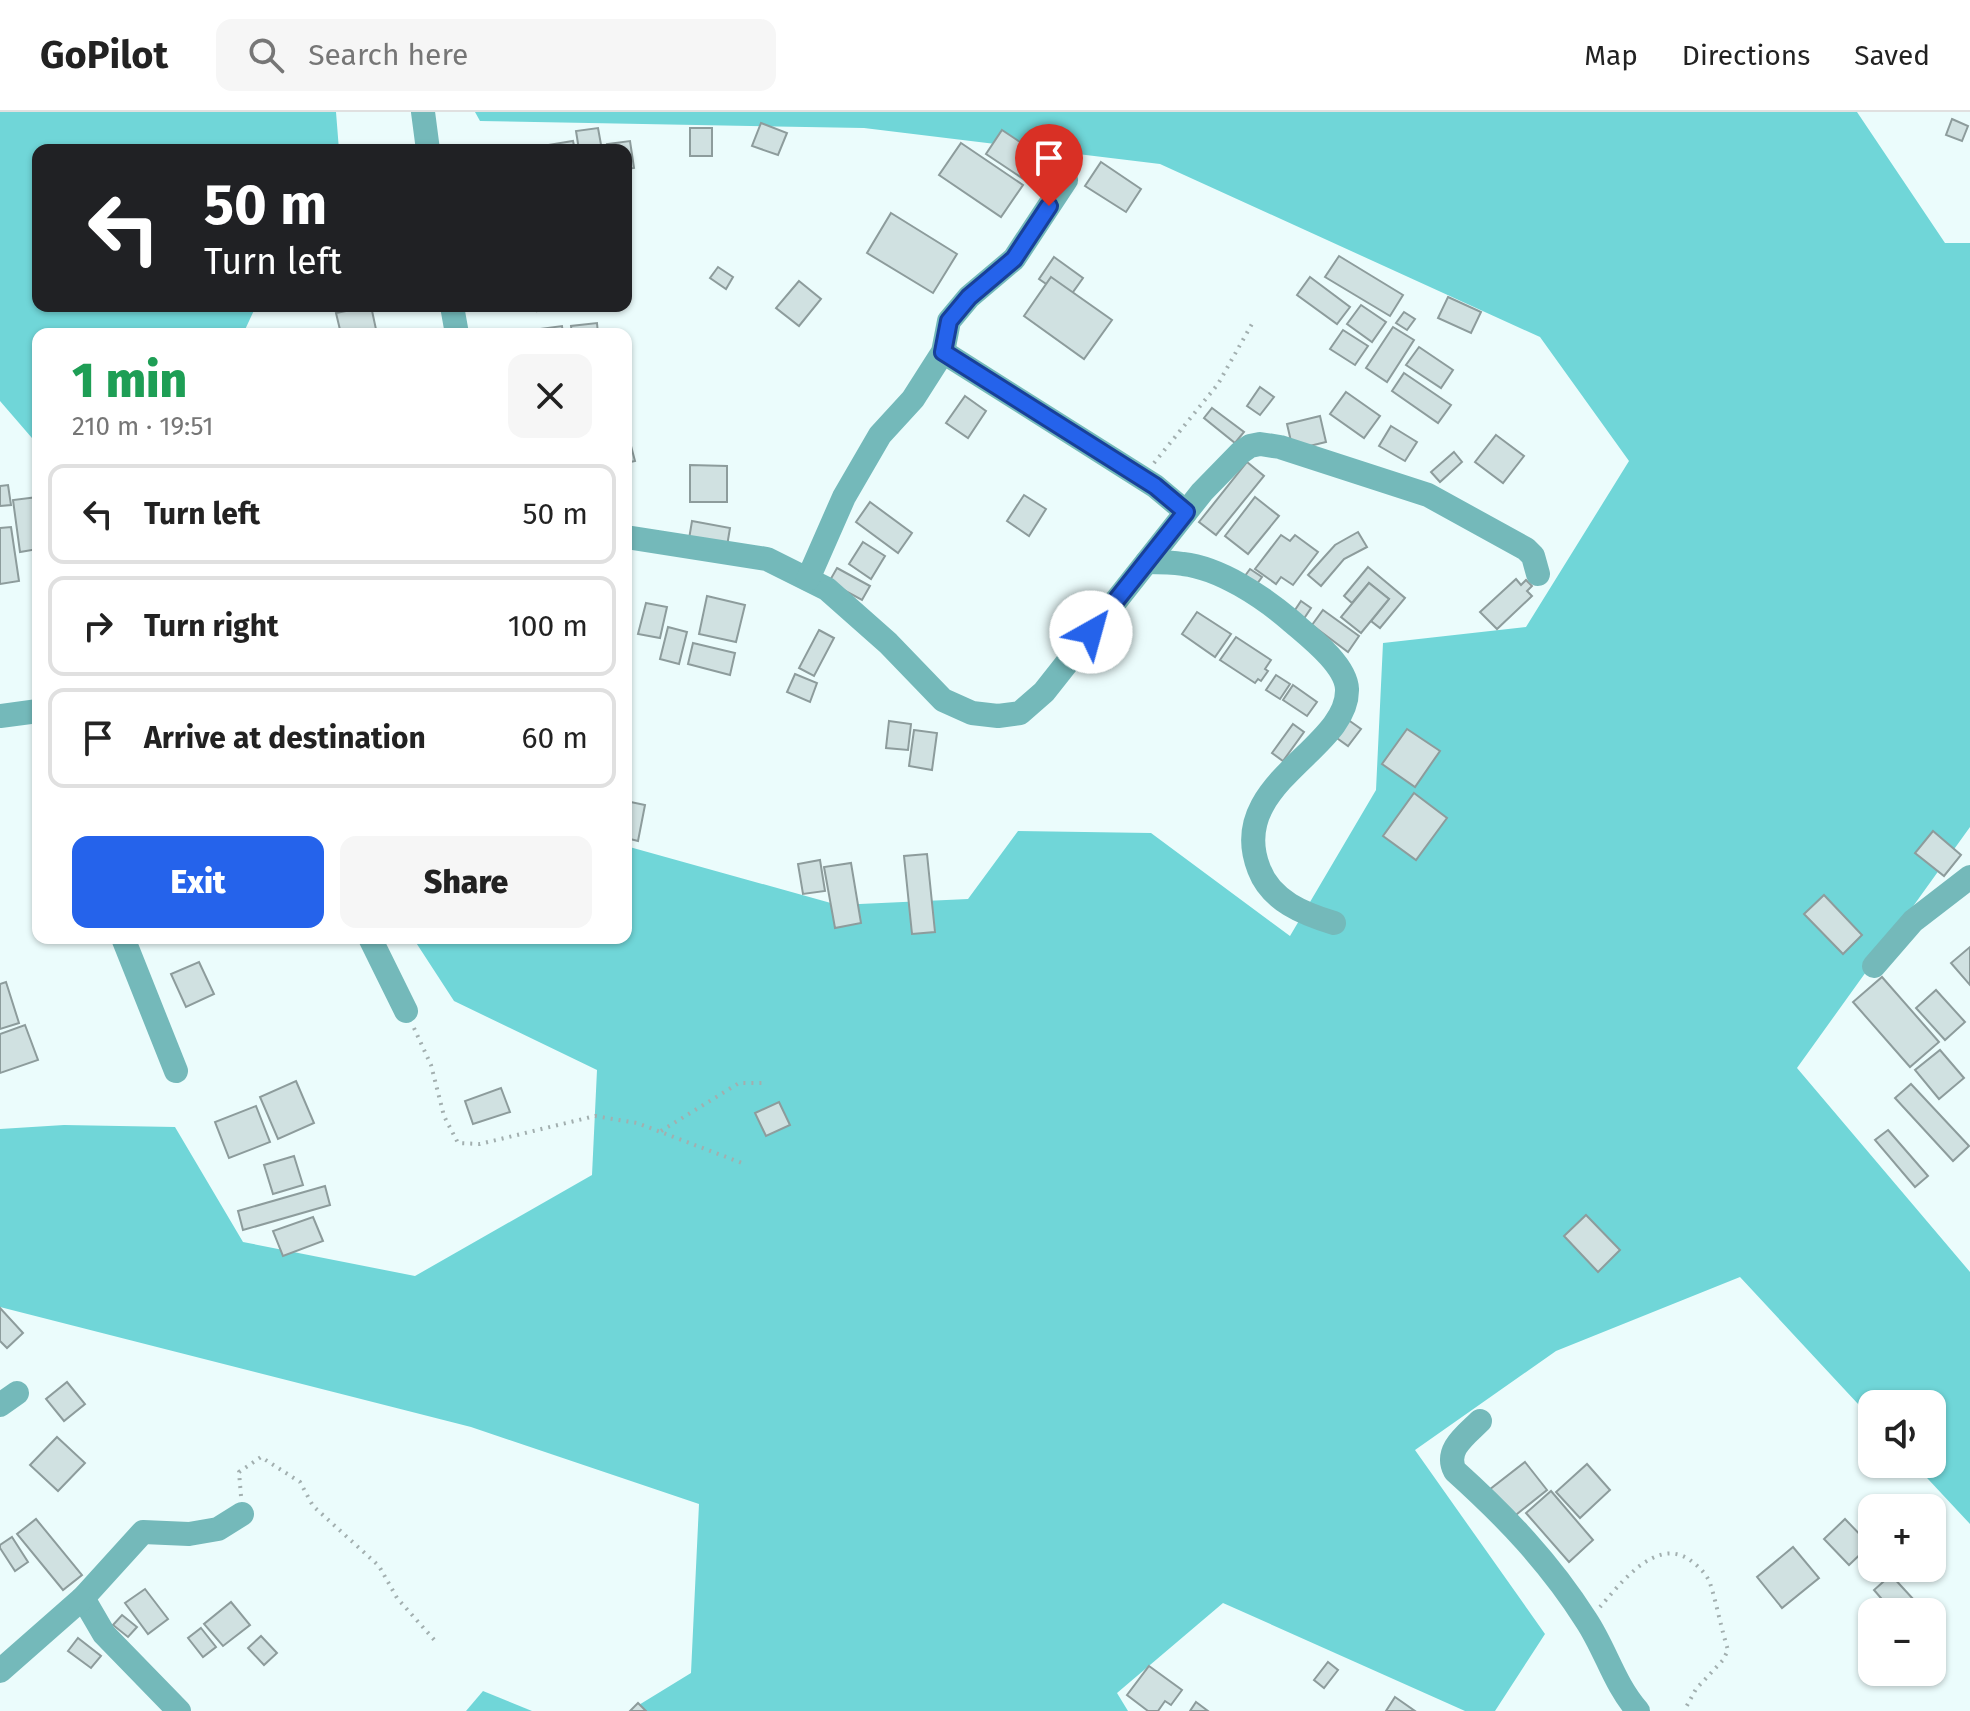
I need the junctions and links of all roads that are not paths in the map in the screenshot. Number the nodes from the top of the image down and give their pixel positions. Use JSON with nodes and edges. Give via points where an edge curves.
{"nodes":[{"id":1,"x":423,"y":112,"type":"edge"},
{"id":2,"x":427,"y":144,"type":"edge"},
{"id":3,"x":1066,"y":180,"type":"dead end"},
{"id":4,"x":943,"y":352,"type":"junction"},
{"id":5,"x":1186,"y":512,"type":"junction"},
{"id":6,"x":632,"y":538,"type":"edge"},
{"id":7,"x":1147,"y":562,"type":"junction"},
{"id":8,"x":1538,"y":574,"type":"dead end"},
{"id":9,"x":808,"y":579,"type":"junction"},
{"id":10,"x":0,"y":716,"type":"edge"},
{"id":11,"x":32,"y":718,"type":"edge"},
{"id":12,"x":1970,"y":877,"type":"edge"},
{"id":13,"x":1334,"y":923,"type":"dead end"},
{"id":14,"x":125,"y":944,"type":"edge"},
{"id":15,"x":373,"y":944,"type":"edge"},
{"id":16,"x":1874,"y":966,"type":"dead end"},
{"id":17,"x":406,"y":1011,"type":"road end"},
{"id":18,"x":176,"y":1071,"type":"dead end"},
{"id":19,"x":1480,"y":1421,"type":"dead end"},
{"id":20,"x":242,"y":1514,"type":"road end"},
{"id":21,"x":83,"y":1598,"type":"junction"},
{"id":22,"x":0,"y":1671,"type":"edge"},
{"id":23,"x":179,"y":1711,"type":"edge"},
{"id":24,"x":1638,"y":1711,"type":"edge"}],
"edges":[{"from":1,"to":2,"type":"street"},
{"from":3,"to":4,"type":"street","via":[[1014,259],[949,321]]},
{"from":4,"to":5,"type":"street","via":[[1142,478]]},
{"from":4,"to":9,"type":"street","via":[[913,399],[880,435],[844,497]]},
{"from":5,"to":7,"type":"street"},
{"from":5,"to":8,"type":"street","via":[[1240,453],[1250,446],[1270,445],[1428,495],[1526,549]]},
{"from":6,"to":9,"type":"street","via":[[767,559]]},
{"from":7,"to":9,"type":"street","via":[[1044,692],[1020,713],[998,716],[972,713],[943,700],[888,643],[827,589]]},
{"from":7,"to":13,"type":"street","via":[[1187,564],[1271,603],[1323,648],[1346,682],[1340,714],[1268,798],[1253,832],[1256,863],[1270,889],[1294,908]]},
{"from":10,"to":11,"type":"street"},
{"from":12,"to":16,"type":"street","via":[[1913,921]]},
{"from":14,"to":18,"type":"street"},
{"from":15,"to":17,"type":"street"},
{"from":19,"to":24,"type":"street","via":[[1453,1451],[1455,1471],[1500,1511],[1550,1568]]},
{"from":20,"to":21,"type":"street","via":[[218,1529],[143,1532]]},
{"from":21,"to":22,"type":"street"},
{"from":21,"to":23,"type":"street","via":[[104,1634]]}]}
